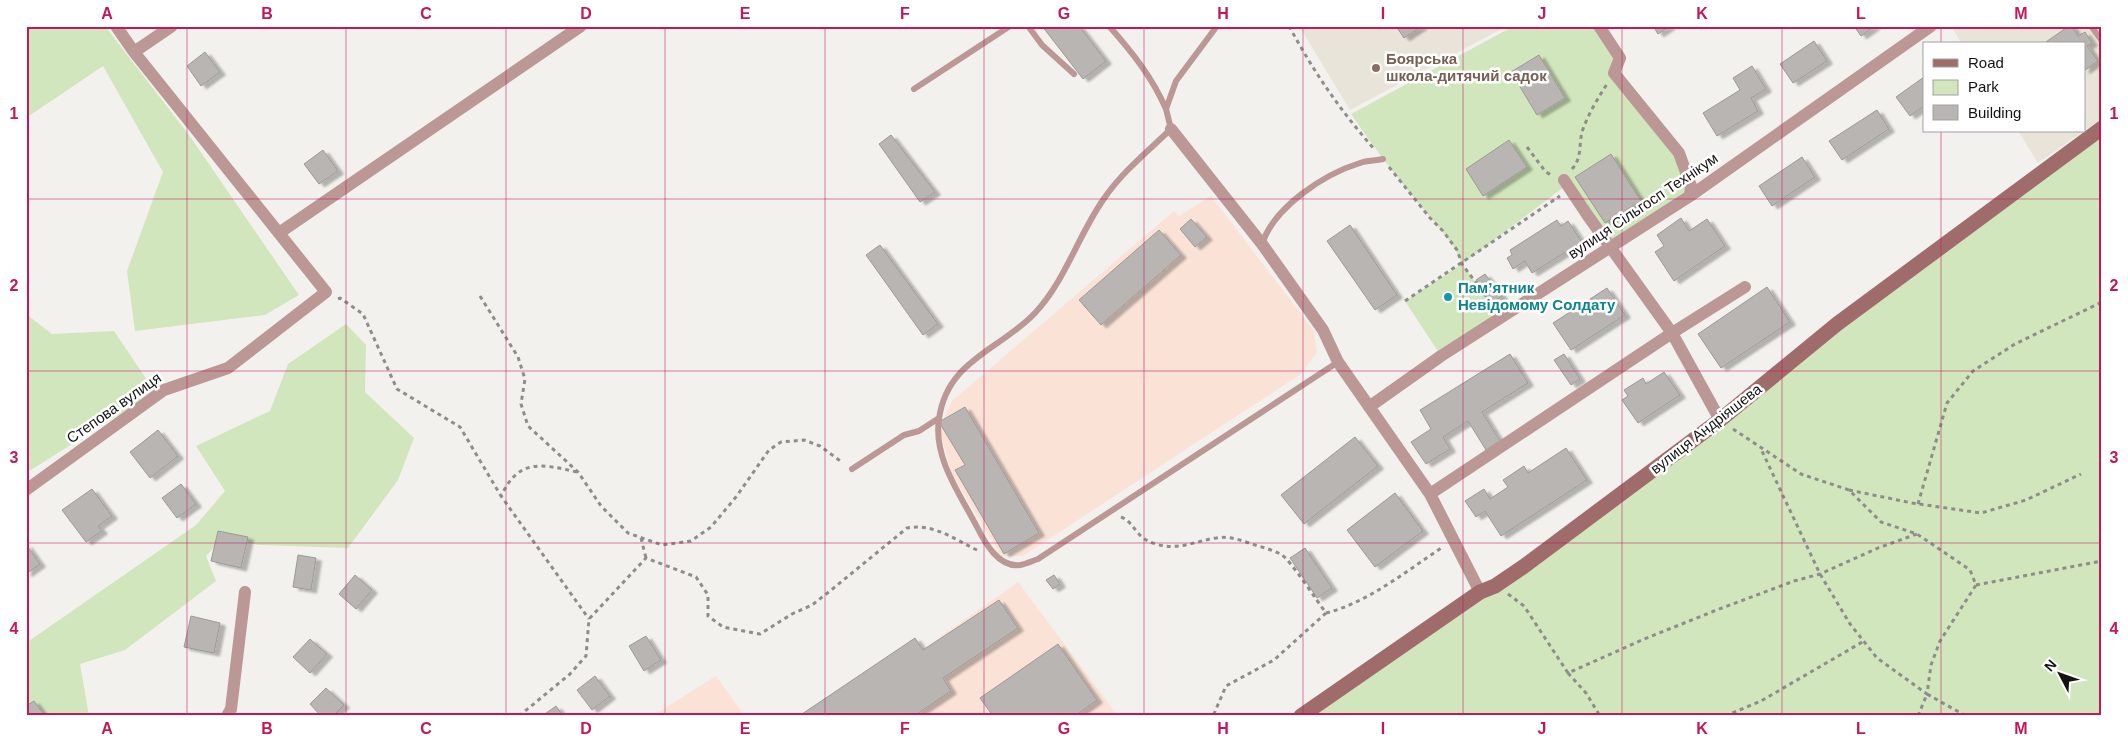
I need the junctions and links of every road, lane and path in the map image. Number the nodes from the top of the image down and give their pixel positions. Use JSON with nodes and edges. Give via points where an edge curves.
{"nodes":[{"id":1,"x":116,"y":26,"type":"edge"},
{"id":2,"x":172,"y":26,"type":"edge"},
{"id":3,"x":581,"y":26,"type":"edge"},
{"id":4,"x":1010,"y":26,"type":"edge"},
{"id":5,"x":1028,"y":26,"type":"edge"},
{"id":6,"x":1109,"y":26,"type":"edge"},
{"id":7,"x":1217,"y":26,"type":"edge"},
{"id":8,"x":1289,"y":26,"type":"edge"},
{"id":9,"x":1599,"y":26,"type":"edge"},
{"id":10,"x":1931,"y":26,"type":"edge"},
{"id":11,"x":2091,"y":26,"type":"edge"},
{"id":12,"x":2102,"y":41,"type":"edge"},
{"id":13,"x":134,"y":52,"type":"junction"},
{"id":14,"x":1614,"y":73,"type":"junction"},
{"id":15,"x":1074,"y":74,"type":"dead end"},
{"id":16,"x":914,"y":89,"type":"dead end"},
{"id":17,"x":1166,"y":109,"type":"junction"},
{"id":18,"x":2102,"y":128,"type":"edge"},
{"id":19,"x":1171,"y":130,"type":"junction"},
{"id":20,"x":1528,"y":147,"type":"dead end"},
{"id":21,"x":1383,"y":159,"type":"junction"},
{"id":22,"x":1567,"y":184,"type":"junction"},
{"id":23,"x":1690,"y":196,"type":"junction"},
{"id":24,"x":279,"y":233,"type":"junction"},
{"id":25,"x":1262,"y":244,"type":"junction"},
{"id":26,"x":1610,"y":247,"type":"junction"},
{"id":27,"x":1462,"y":264,"type":"junction"},
{"id":28,"x":1745,"y":287,"type":"dead end"},
{"id":29,"x":326,"y":292,"type":"junction"},
{"id":30,"x":480,"y":296,"type":"dead end"},
{"id":31,"x":1405,"y":301,"type":"dead end"},
{"id":32,"x":2102,"y":302,"type":"edge"},
{"id":33,"x":1502,"y":317,"type":"junction"},
{"id":34,"x":1672,"y":333,"type":"junction"},
{"id":35,"x":1338,"y":362,"type":"junction"},
{"id":36,"x":1369,"y":407,"type":"junction"},
{"id":37,"x":939,"y":418,"type":"junction"},
{"id":38,"x":1720,"y":420,"type":"junction"},
{"id":39,"x":1761,"y":449,"type":"junction"},
{"id":40,"x":852,"y":469,"type":"joint"},
{"id":41,"x":578,"y":472,"type":"junction"},
{"id":42,"x":2081,"y":474,"type":"dead end"},
{"id":43,"x":26,"y":490,"type":"edge"},
{"id":44,"x":1849,"y":490,"type":"junction"},
{"id":45,"x":1430,"y":494,"type":"junction"},
{"id":46,"x":501,"y":496,"type":"junction"},
{"id":47,"x":1918,"y":504,"type":"junction"},
{"id":48,"x":1108,"y":513,"type":"junction"},
{"id":49,"x":1917,"y":534,"type":"junction"},
{"id":50,"x":642,"y":538,"type":"junction"},
{"id":51,"x":1454,"y":540,"type":"junction"},
{"id":52,"x":646,"y":558,"type":"junction"},
{"id":53,"x":1000,"y":560,"type":"junction"},
{"id":54,"x":2102,"y":561,"type":"edge"},
{"id":55,"x":1820,"y":574,"type":"junction"},
{"id":56,"x":1976,"y":585,"type":"junction"},
{"id":57,"x":1495,"y":586,"type":"junction"},
{"id":58,"x":245,"y":592,"type":"dead end"},
{"id":59,"x":1480,"y":592,"type":"junction"},
{"id":60,"x":1326,"y":613,"type":"junction"},
{"id":61,"x":589,"y":619,"type":"junction"},
{"id":62,"x":1864,"y":641,"type":"junction"},
{"id":63,"x":1568,"y":673,"type":"junction"},
{"id":64,"x":1927,"y":694,"type":"junction"},
{"id":65,"x":227,"y":716,"type":"edge"},
{"id":66,"x":519,"y":716,"type":"edge"},
{"id":67,"x":1214,"y":716,"type":"edge"},
{"id":68,"x":1301,"y":716,"type":"edge"},
{"id":69,"x":1600,"y":716,"type":"edge"},
{"id":70,"x":1725,"y":716,"type":"edge"},
{"id":71,"x":1918,"y":716,"type":"edge"},
{"id":72,"x":1966,"y":716,"type":"edge"}],
"edges":[{"from":1,"to":13,"type":"street"},
{"from":2,"to":13,"type":"street"},
{"from":3,"to":24,"type":"street"},
{"from":4,"to":16,"type":"lane"},
{"from":5,"to":15,"type":"lane","via":[[1042,45]]},
{"from":6,"to":17,"type":"lane","via":[[1135,55]]},
{"from":7,"to":17,"type":"lane","via":[[1176,82]]},
{"from":8,"to":21,"type":"path","via":[[1345,116]]},
{"from":9,"to":14,"type":"street","via":[[1620,58]]},
{"from":10,"to":23,"type":"street","name":"вулиця Сільгосп Технікум"},
{"from":11,"to":12,"type":"lane"},
{"from":13,"to":24,"type":"street"},
{"from":14,"to":22,"type":"path","via":[[1582,131],[1578,162]]},
{"from":14,"to":23,"type":"street","via":[[1679,153],[1691,186]]},
{"from":17,"to":19,"type":"lane"},
{"from":18,"to":38,"type":"street","name":"вулиця Андріяшева","via":[[1837,324]]},
{"from":19,"to":25,"type":"street"},
{"from":19,"to":37,"type":"lane","via":[[1126,171],[1103,199],[1053,291],[1035,313],[1014,333],[971,360],[950,385]]},
{"from":20,"to":22,"type":"path","via":[[1544,171]]},
{"from":21,"to":25,"type":"lane","via":[[1362,162],[1330,175],[1298,197],[1266,233]]},
{"from":21,"to":27,"type":"path","via":[[1443,231],[1457,250]]},
{"from":22,"to":26,"type":"street"},
{"from":22,"to":27,"type":"path"},
{"from":23,"to":26,"type":"street","name":"вулиця Сільгосп Технікум"},
{"from":24,"to":29,"type":"street"},
{"from":25,"to":35,"type":"street","via":[[1324,330]]},
{"from":26,"to":33,"type":"street","name":"вулиця Сільгосп Технікум"},
{"from":26,"to":34,"type":"street"},
{"from":27,"to":31,"type":"path"},
{"from":27,"to":33,"type":"path"},
{"from":28,"to":34,"type":"street"},
{"from":29,"to":43,"type":"street","name":"Степова вулиця","via":[[228,368],[164,390]]},
{"from":29,"to":46,"type":"path","via":[[335,301],[340,298],[363,314],[397,388],[460,427]]},
{"from":30,"to":41,"type":"path","via":[[518,357],[525,379],[521,404],[528,426]]},
{"from":32,"to":47,"type":"path","via":[[2014,344],[1973,371],[1947,403]]},
{"from":33,"to":36,"type":"street","name":"вулиця Сільгосп Технікум"},
{"from":34,"to":38,"type":"street"},
{"from":34,"to":45,"type":"street"},
{"from":35,"to":36,"type":"street"},
{"from":35,"to":48,"type":"lane"},
{"from":36,"to":45,"type":"street"},
{"from":37,"to":40,"type":"lane","via":[[919,432],[904,435]]},
{"from":37,"to":53,"type":"lane","via":[[938,440],[942,460],[984,541]]},
{"from":38,"to":39,"type":"path"},
{"from":38,"to":57,"type":"street","name":"вулиця Андріяшева"},
{"from":39,"to":44,"type":"path","via":[[1801,474]]},
{"from":39,"to":55,"type":"path"},
{"from":40,"to":50,"type":"path","via":[[820,446],[804,440],[781,442],[769,450],[710,527],[691,541],[662,545]]},
{"from":41,"to":46,"type":"path","via":[[549,466],[523,468],[508,480]]},
{"from":41,"to":50,"type":"path","via":[[601,506],[628,533]]},
{"from":42,"to":47,"type":"path","via":[[2026,500],[1981,513]]},
{"from":44,"to":47,"type":"path"},
{"from":44,"to":49,"type":"path","via":[[1880,522]]},
{"from":45,"to":51,"type":"street"},
{"from":46,"to":61,"type":"path"},
{"from":48,"to":53,"type":"lane","via":[[1038,559],[1018,566]]},
{"from":48,"to":60,"type":"path","via":[[1124,517],[1137,535],[1157,545],[1184,546],[1230,536],[1283,556]]},
{"from":49,"to":55,"type":"path"},
{"from":49,"to":56,"type":"path","via":[[1970,570]]},
{"from":50,"to":52,"type":"path"},
{"from":51,"to":59,"type":"street"},
{"from":51,"to":60,"type":"path","via":[[1370,594],[1342,609]]},
{"from":52,"to":53,"type":"path","via":[[696,578],[708,595],[708,616],[723,627],[760,634],[818,600],[907,528],[918,526],[940,531]]},
{"from":52,"to":61,"type":"path"},
{"from":54,"to":56,"type":"path"},
{"from":55,"to":62,"type":"path"},
{"from":55,"to":63,"type":"path","via":[[1705,615]]},
{"from":56,"to":64,"type":"path","via":[[1940,641],[1931,665]]},
{"from":57,"to":59,"type":"street","name":"вулиця Андріяшева"},
{"from":57,"to":63,"type":"path","via":[[1524,606]]},
{"from":58,"to":65,"type":"street","via":[[231,709]]},
{"from":59,"to":68,"type":"street","name":"вулиця Андріяшева"},
{"from":60,"to":67,"type":"path","via":[[1274,660],[1226,686]]},
{"from":61,"to":66,"type":"path","via":[[586,656],[570,674]]},
{"from":62,"to":64,"type":"path","via":[[1877,658]]},
{"from":62,"to":70,"type":"path","via":[[1761,701]]},
{"from":63,"to":69,"type":"path"},
{"from":64,"to":71,"type":"path"},
{"from":64,"to":72,"type":"path"}]}
